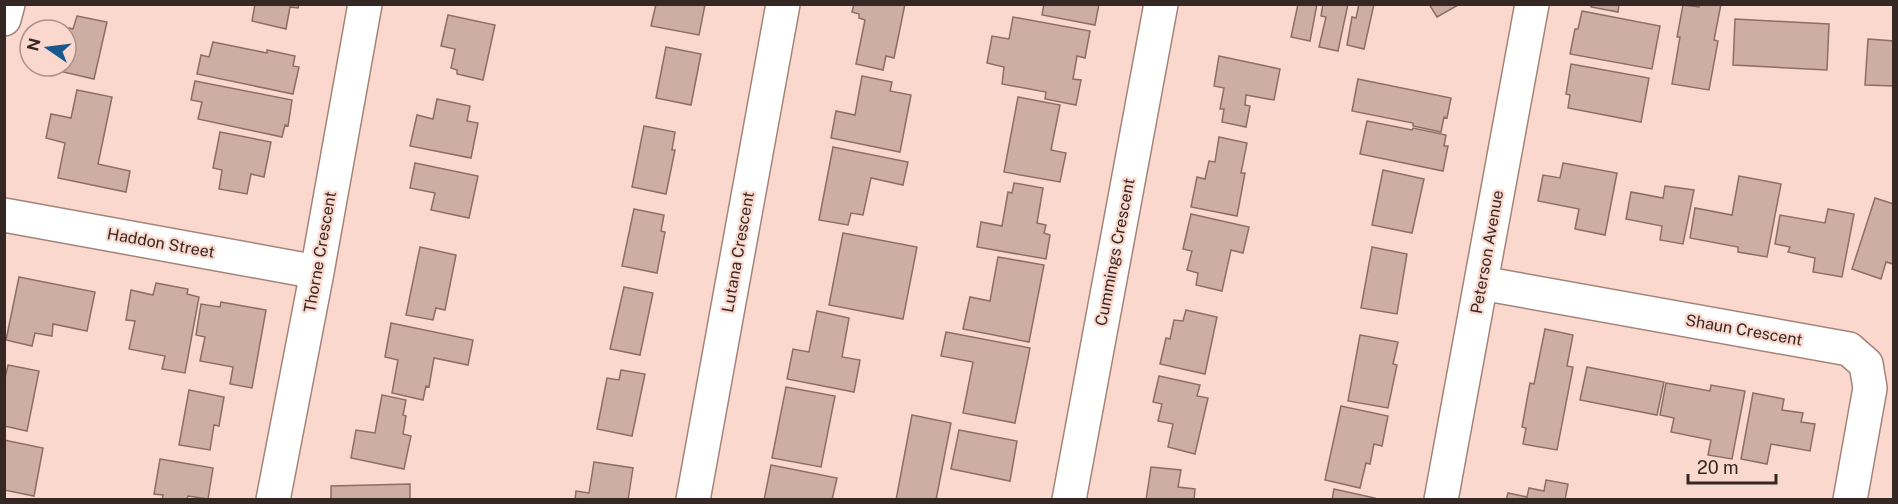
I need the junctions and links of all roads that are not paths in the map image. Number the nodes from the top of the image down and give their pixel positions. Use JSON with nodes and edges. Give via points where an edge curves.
{"nodes":[{"id":1,"x":8,"y":4,"type":"edge"},
{"id":2,"x":365,"y":4,"type":"edge"},
{"id":3,"x":783,"y":4,"type":"edge"},
{"id":4,"x":1161,"y":4,"type":"edge"},
{"id":5,"x":1532,"y":4,"type":"edge"},
{"id":6,"x":4,"y":19,"type":"edge"},
{"id":7,"x":4,"y":215,"type":"edge"},
{"id":8,"x":316,"y":272,"type":"junction"},
{"id":9,"x":1481,"y":284,"type":"junction"},
{"id":10,"x":273,"y":500,"type":"edge"},
{"id":11,"x":693,"y":500,"type":"edge"},
{"id":12,"x":1069,"y":500,"type":"edge"},
{"id":13,"x":1441,"y":500,"type":"edge"},
{"id":14,"x":1850,"y":500,"type":"edge"}],
"edges":[{"from":1,"to":6,"type":"street"},
{"from":2,"to":8,"type":"street","name":"Thorne Crescent"},
{"from":3,"to":11,"type":"street","name":"Lutana Crescent"},
{"from":4,"to":12,"type":"street","name":"Cummings Crescent"},
{"from":5,"to":9,"type":"street","name":"Peterson Avenue"},
{"from":7,"to":8,"type":"street","name":"Haddon Street"},
{"from":8,"to":10,"type":"street","name":"Thorne Crescent"},
{"from":9,"to":13,"type":"street","name":"Peterson Avenue"},
{"from":9,"to":14,"type":"street","name":"Shaun Crescent","via":[[1849,349],[1866,364],[1870,388]]}]}
